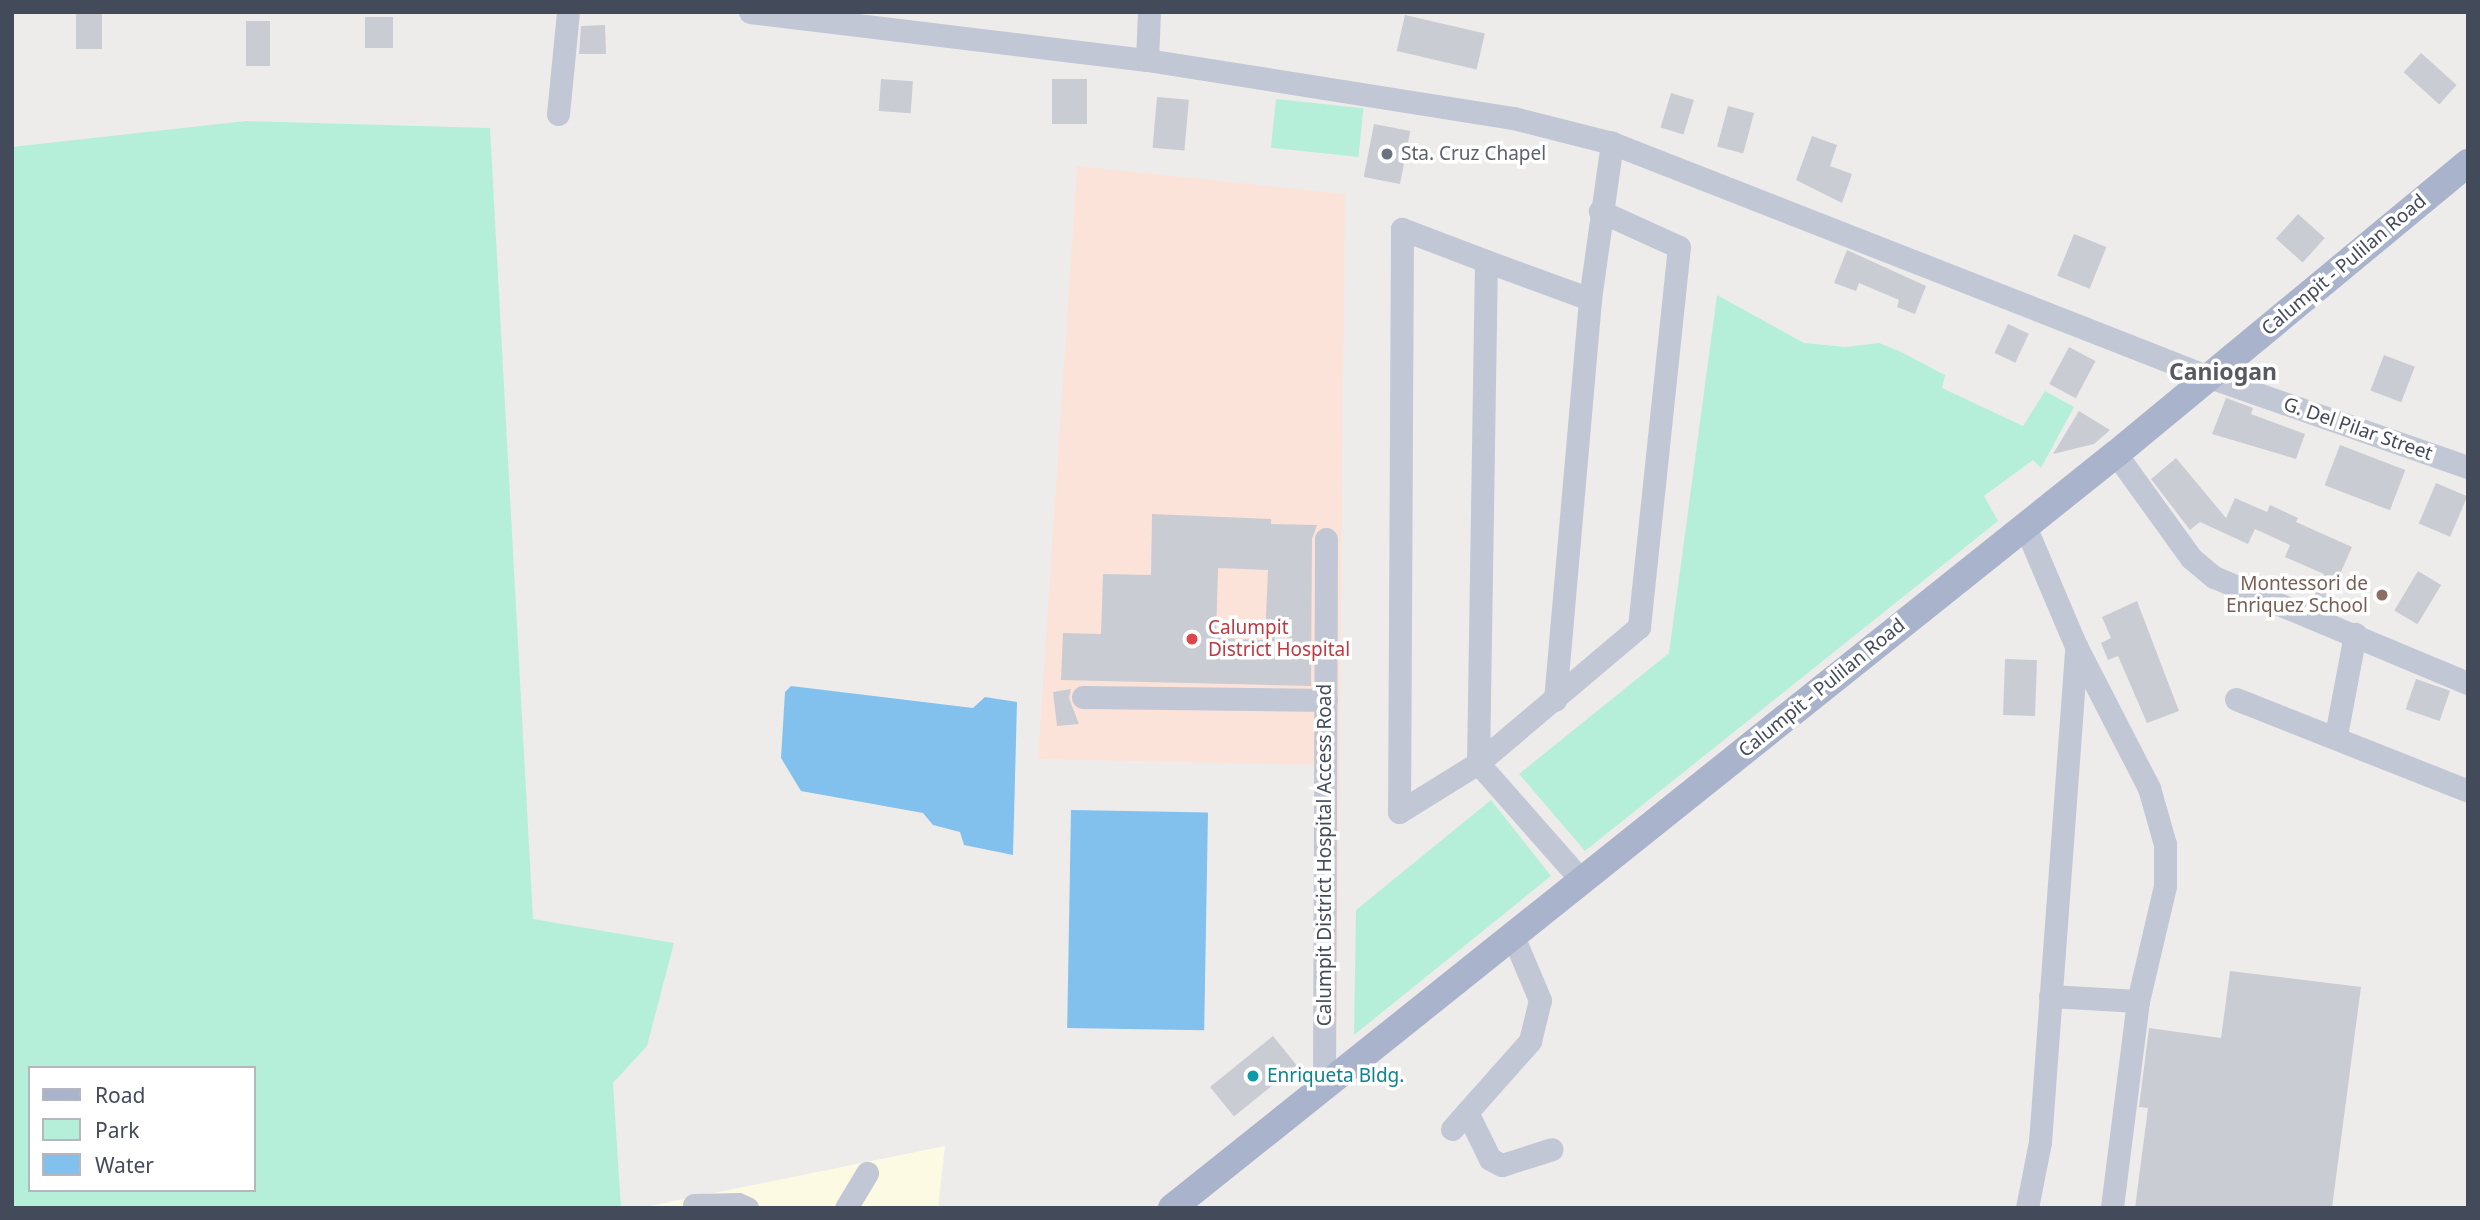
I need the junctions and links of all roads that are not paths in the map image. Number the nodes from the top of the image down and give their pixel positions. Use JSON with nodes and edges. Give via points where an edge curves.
{"nodes":[{"id":1,"x":568,"y":12,"type":"edge"},
{"id":2,"x":750,"y":12,"type":"edge"},
{"id":3,"x":1149,"y":12,"type":"edge"},
{"id":4,"x":1147,"y":60,"type":"junction"},
{"id":5,"x":558,"y":114,"type":"dead end"},
{"id":6,"x":1612,"y":143,"type":"junction"},
{"id":7,"x":2468,"y":163,"type":"edge"},
{"id":8,"x":1600,"y":211,"type":"junction"},
{"id":9,"x":1486,"y":261,"type":"junction"},
{"id":10,"x":1590,"y":299,"type":"junction"},
{"id":11,"x":2209,"y":377,"type":"junction"},
{"id":12,"x":2116,"y":454,"type":"junction"},
{"id":13,"x":2468,"y":467,"type":"edge"},
{"id":14,"x":2025,"y":526,"type":"junction"},
{"id":15,"x":1326,"y":539,"type":"dead end"},
{"id":16,"x":2355,"y":634,"type":"junction"},
{"id":17,"x":2076,"y":646,"type":"junction"},
{"id":18,"x":2468,"y":683,"type":"edge"},
{"id":19,"x":1083,"y":697,"type":"dead end"},
{"id":20,"x":2236,"y":699,"type":"dead end"},
{"id":21,"x":1555,"y":700,"type":"junction"},
{"id":22,"x":1326,"y":701,"type":"junction"},
{"id":23,"x":2336,"y":734,"type":"junction"},
{"id":24,"x":1478,"y":763,"type":"junction"},
{"id":25,"x":2466,"y":790,"type":"dead end"},
{"id":26,"x":1582,"y":881,"type":"junction"},
{"id":27,"x":1513,"y":936,"type":"junction"},
{"id":28,"x":2050,"y":996,"type":"junction"},
{"id":29,"x":2138,"y":1001,"type":"junction"},
{"id":30,"x":1324,"y":1086,"type":"junction"},
{"id":31,"x":1467,"y":1112,"type":"junction"},
{"id":32,"x":1452,"y":1129,"type":"dead end"},
{"id":33,"x":1552,"y":1149,"type":"dead end"},
{"id":34,"x":867,"y":1173,"type":"dead end"},
{"id":35,"x":695,"y":1205,"type":"dead end"},
{"id":36,"x":747,"y":1208,"type":"edge"},
{"id":37,"x":846,"y":1208,"type":"edge"},
{"id":38,"x":1172,"y":1208,"type":"edge"},
{"id":39,"x":2027,"y":1208,"type":"edge"},
{"id":40,"x":2112,"y":1208,"type":"edge"}],
"edges":[{"from":1,"to":5,"type":"street"},
{"from":2,"to":4,"type":"street","name":"G. Del Pilar Street"},
{"from":3,"to":4,"type":"street"},
{"from":4,"to":6,"type":"street","name":"G. Del Pilar Street","via":[[1513,118]]},
{"from":6,"to":8,"type":"street"},
{"from":6,"to":11,"type":"street","name":"G. Del Pilar Street"},
{"from":7,"to":11,"type":"main road","name":"Calumpit - Pulilan Road"},
{"from":8,"to":10,"type":"street"},
{"from":8,"to":21,"type":"street","via":[[1679,247],[1639,627]]},
{"from":9,"to":10,"type":"street"},
{"from":9,"to":24,"type":"street"},
{"from":9,"to":24,"type":"street","via":[[1402,229],[1399,812]]},
{"from":10,"to":21,"type":"street"},
{"from":11,"to":12,"type":"main road","name":"Calumpit - Pulilan Road"},
{"from":11,"to":13,"type":"street","name":"G. Del Pilar Street"},
{"from":12,"to":14,"type":"main road","name":"Calumpit - Pulilan Road"},
{"from":12,"to":16,"type":"street","via":[[2192,558],[2214,577]]},
{"from":14,"to":17,"type":"street"},
{"from":14,"to":26,"type":"main road","name":"Calumpit - Pulilan Road"},
{"from":15,"to":22,"type":"street","name":"Calumpit District Hospital Access Road"},
{"from":16,"to":18,"type":"street"},
{"from":16,"to":23,"type":"street"},
{"from":17,"to":28,"type":"street"},
{"from":17,"to":29,"type":"street","via":[[2149,788],[2165,844],[2165,886]]},
{"from":19,"to":22,"type":"street"},
{"from":20,"to":23,"type":"street"},
{"from":21,"to":24,"type":"street"},
{"from":22,"to":30,"type":"street","name":"Calumpit District Hospital Access Road"},
{"from":23,"to":25,"type":"street"},
{"from":24,"to":26,"type":"street"},
{"from":26,"to":27,"type":"main road","name":"Calumpit - Pulilan Road"},
{"from":27,"to":30,"type":"main road","name":"Calumpit - Pulilan Road"},
{"from":27,"to":31,"type":"street","via":[[1540,1000],[1530,1041]]},
{"from":28,"to":29,"type":"street"},
{"from":28,"to":39,"type":"street","via":[[2039,1142]]},
{"from":29,"to":40,"type":"street"},
{"from":30,"to":38,"type":"main road","name":"Calumpit - Pulilan Road"},
{"from":31,"to":32,"type":"street"},
{"from":31,"to":33,"type":"street","via":[[1490,1159],[1502,1165]]},
{"from":34,"to":37,"type":"street"},
{"from":35,"to":36,"type":"street"}]}
